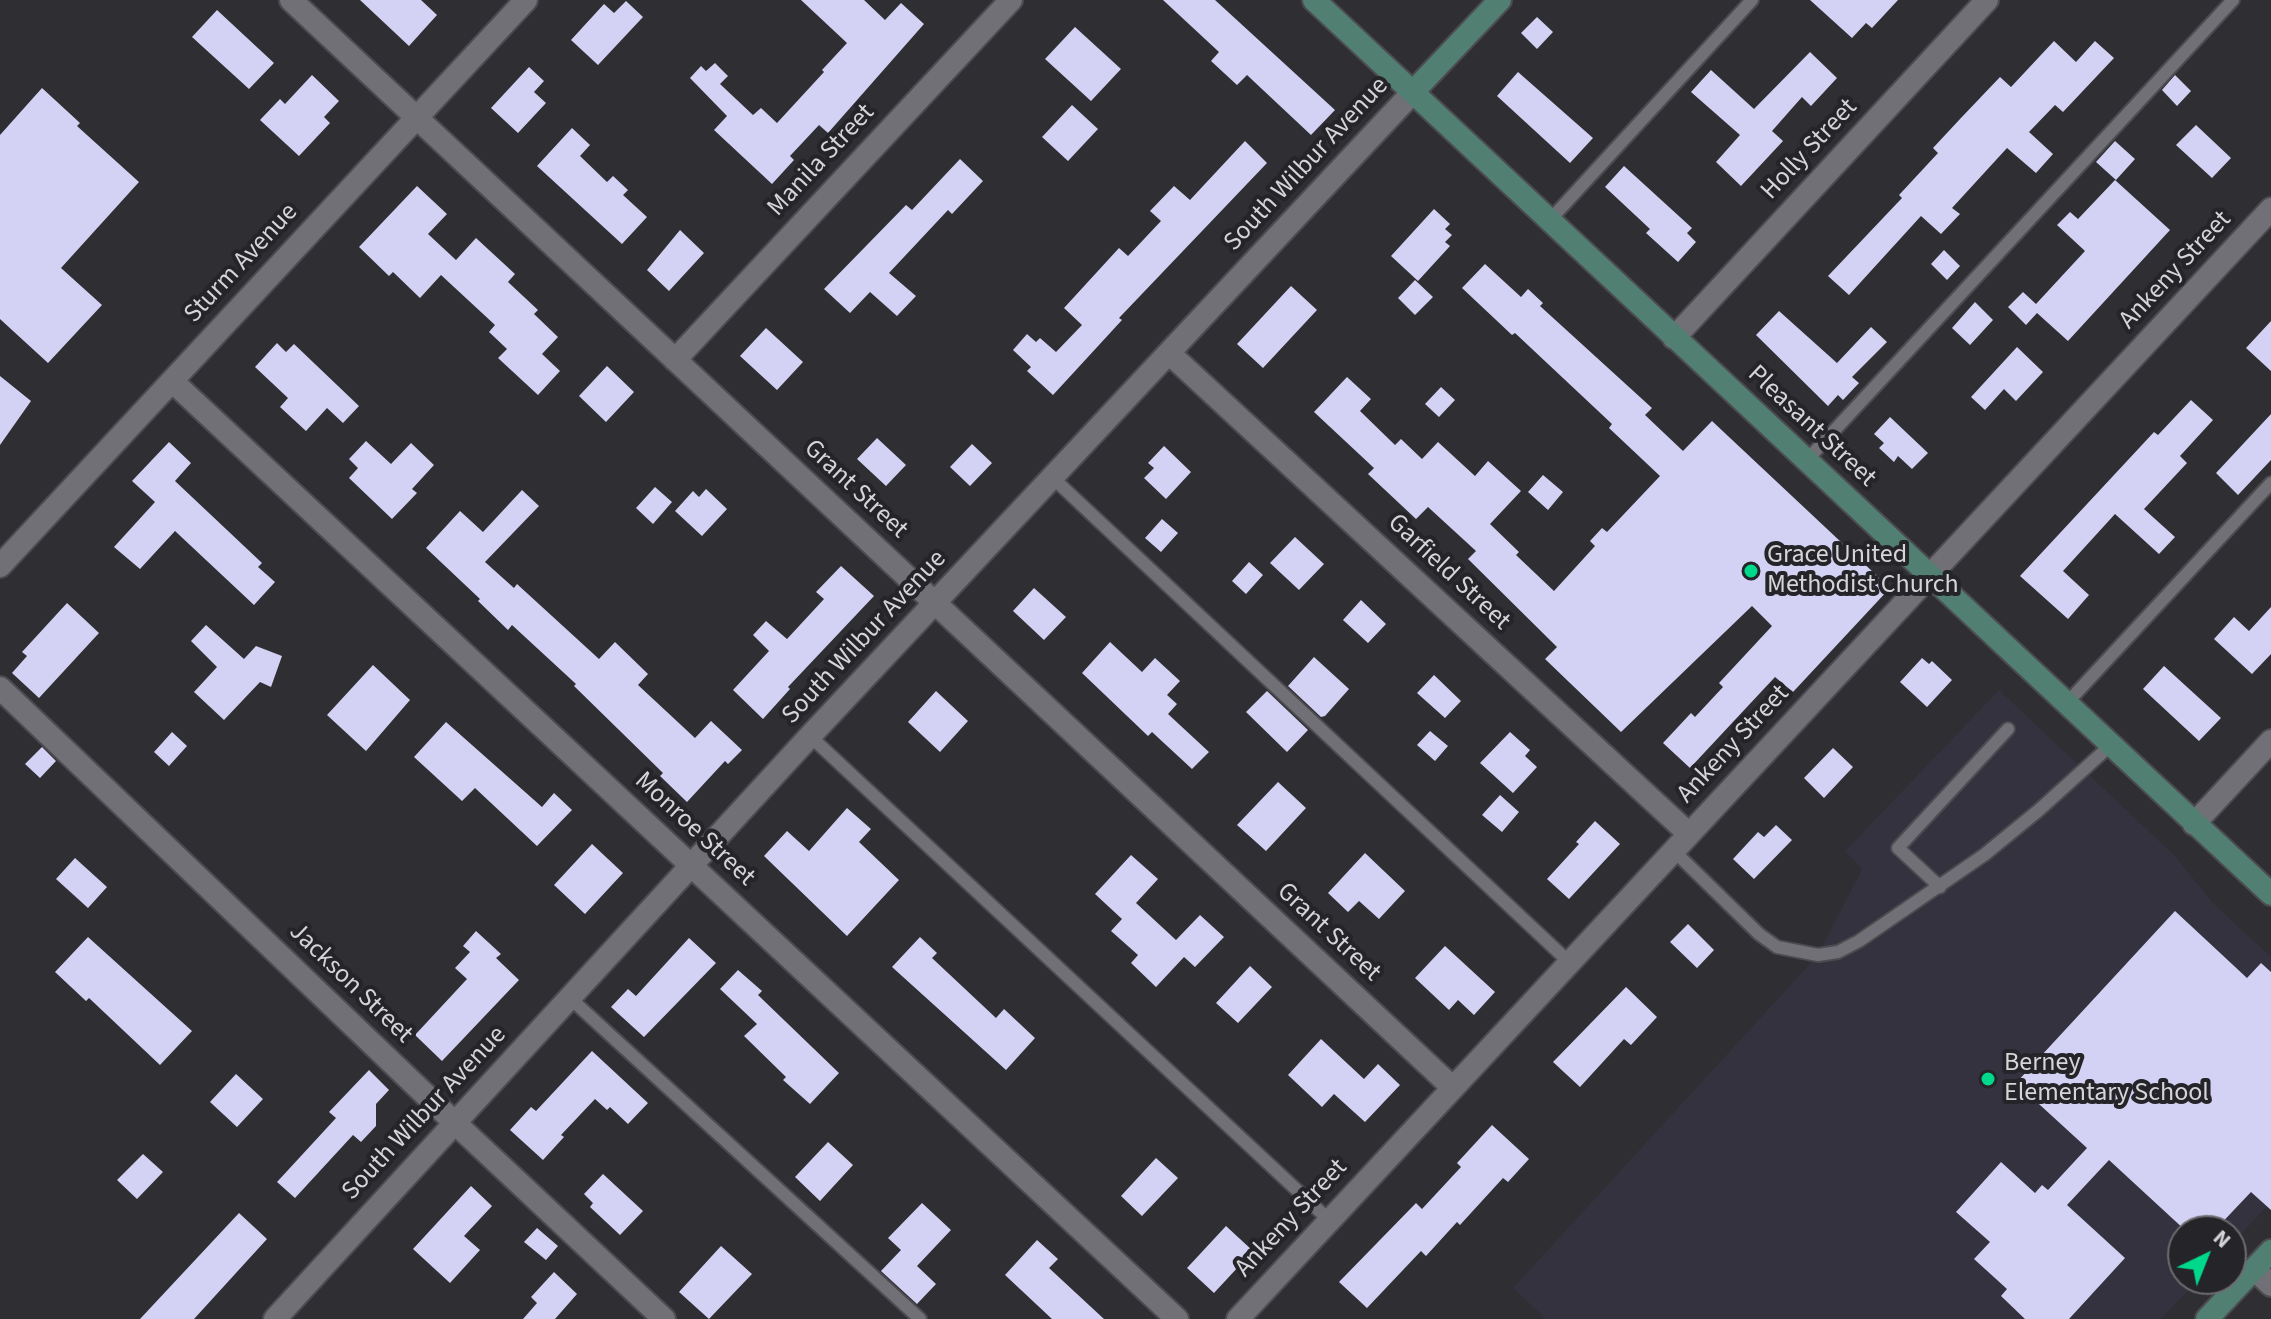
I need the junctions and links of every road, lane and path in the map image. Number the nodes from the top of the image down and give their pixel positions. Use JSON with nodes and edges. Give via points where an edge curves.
{"nodes":[{"id":1,"x":291,"y":0,"type":"edge"},
{"id":2,"x":526,"y":0,"type":"edge"},
{"id":3,"x":1011,"y":0,"type":"edge"},
{"id":4,"x":1314,"y":0,"type":"edge"},
{"id":5,"x":1500,"y":0,"type":"edge"},
{"id":6,"x":1752,"y":0,"type":"edge"},
{"id":7,"x":1987,"y":0,"type":"edge"},
{"id":8,"x":2233,"y":0,"type":"edge"},
{"id":9,"x":1413,"y":92,"type":"junction"},
{"id":10,"x":416,"y":118,"type":"junction"},
{"id":11,"x":2271,"y":209,"type":"edge"},
{"id":12,"x":1550,"y":220,"type":"junction"},
{"id":13,"x":1674,"y":338,"type":"junction"},
{"id":14,"x":1169,"y":353,"type":"junction"},
{"id":15,"x":675,"y":360,"type":"junction"},
{"id":16,"x":172,"y":381,"type":"junction"},
{"id":17,"x":1807,"y":460,"type":"junction"},
{"id":18,"x":1054,"y":479,"type":"junction"},
{"id":19,"x":2271,"y":483,"type":"edge"},
{"id":20,"x":0,"y":566,"type":"edge"},
{"id":21,"x":1930,"y":576,"type":"junction"},
{"id":22,"x":935,"y":604,"type":"junction"},
{"id":23,"x":0,"y":688,"type":"edge"},
{"id":24,"x":2067,"y":703,"type":"junction"},
{"id":25,"x":2008,"y":729,"type":"dead end"},
{"id":26,"x":810,"y":736,"type":"junction"},
{"id":27,"x":2271,"y":741,"type":"edge"},
{"id":28,"x":2112,"y":744,"type":"junction"},
{"id":29,"x":2194,"y":824,"type":"junction"},
{"id":30,"x":1681,"y":842,"type":"junction"},
{"id":31,"x":691,"y":865,"type":"junction"},
{"id":32,"x":1940,"y":887,"type":"junction"},
{"id":33,"x":2271,"y":894,"type":"edge"},
{"id":34,"x":1569,"y":962,"type":"junction"},
{"id":35,"x":571,"y":999,"type":"junction"},
{"id":36,"x":1452,"y":1087,"type":"junction"},
{"id":37,"x":455,"y":1123,"type":"junction"},
{"id":38,"x":1329,"y":1220,"type":"junction"},
{"id":39,"x":2271,"y":1251,"type":"edge"},
{"id":40,"x":2254,"y":1269,"type":"junction"},
{"id":41,"x":2271,"y":1285,"type":"edge"},
{"id":42,"x":275,"y":1319,"type":"edge"},
{"id":43,"x":664,"y":1319,"type":"edge"},
{"id":44,"x":920,"y":1319,"type":"edge"},
{"id":45,"x":1177,"y":1319,"type":"edge"},
{"id":46,"x":1238,"y":1319,"type":"edge"},
{"id":47,"x":2207,"y":1319,"type":"edge"}],
"edges":[{"from":1,"to":10,"type":"street","name":"Grant Street"},
{"from":2,"to":10,"type":"street","name":"Sturm Avenue"},
{"from":3,"to":15,"type":"street","name":"Manila Street"},
{"from":4,"to":9,"type":"main road","name":"Pleasant Street"},
{"from":5,"to":9,"type":"main road","name":"South Wilbur Avenue"},
{"from":6,"to":12,"type":"lane"},
{"from":7,"to":13,"type":"street","name":"Holly Street"},
{"from":8,"to":17,"type":"lane"},
{"from":9,"to":12,"type":"main road","name":"Pleasant Street"},
{"from":9,"to":14,"type":"street","name":"South Wilbur Avenue"},
{"from":10,"to":15,"type":"street","name":"Grant Street"},
{"from":10,"to":16,"type":"street","name":"Sturm Avenue"},
{"from":11,"to":21,"type":"street","name":"Ankeny Street"},
{"from":12,"to":13,"type":"main road","name":"Pleasant Street"},
{"from":13,"to":17,"type":"main road","name":"Pleasant Street"},
{"from":14,"to":18,"type":"street","name":"South Wilbur Avenue"},
{"from":14,"to":30,"type":"street","name":"Garfield Street"},
{"from":15,"to":22,"type":"street","name":"Grant Street"},
{"from":16,"to":20,"type":"street","name":"Sturm Avenue"},
{"from":16,"to":31,"type":"street","name":"Monroe Street"},
{"from":17,"to":21,"type":"main road","name":"Pleasant Street"},
{"from":18,"to":22,"type":"street","name":"South Wilbur Avenue"},
{"from":18,"to":34,"type":"lane"},
{"from":19,"to":24,"type":"lane"},
{"from":21,"to":24,"type":"main road","name":"Pleasant Street"},
{"from":21,"to":30,"type":"street","name":"Ankeny Street"},
{"from":22,"to":26,"type":"street","name":"South Wilbur Avenue"},
{"from":22,"to":36,"type":"street","name":"Grant Street"},
{"from":23,"to":37,"type":"street","name":"Jackson Street"},
{"from":24,"to":28,"type":"main road","name":"Pleasant Street"},
{"from":25,"to":32,"type":"lane","via":[[1898,848]]},
{"from":26,"to":31,"type":"street","name":"South Wilbur Avenue"},
{"from":26,"to":38,"type":"lane"},
{"from":27,"to":29,"type":"street"},
{"from":28,"to":29,"type":"main road","name":"Pleasant Street"},
{"from":28,"to":32,"type":"lane","via":[[2039,810]]},
{"from":29,"to":33,"type":"main road","name":"Pleasant Street"},
{"from":30,"to":32,"type":"lane","via":[[1768,941],[1818,955],[1859,941]]},
{"from":30,"to":34,"type":"street","name":"Ankeny Street"},
{"from":31,"to":35,"type":"street","name":"South Wilbur Avenue"},
{"from":31,"to":45,"type":"street","name":"Monroe Street"},
{"from":34,"to":36,"type":"street","name":"Ankeny Street"},
{"from":35,"to":37,"type":"street","name":"South Wilbur Avenue"},
{"from":35,"to":44,"type":"lane"},
{"from":36,"to":38,"type":"street","name":"Ankeny Street"},
{"from":37,"to":42,"type":"street","name":"South Wilbur Avenue"},
{"from":37,"to":43,"type":"street","name":"Jackson Street"},
{"from":38,"to":46,"type":"street","name":"Ankeny Street"},
{"from":39,"to":40,"type":"main road"},
{"from":40,"to":41,"type":"street"},
{"from":40,"to":47,"type":"main road"}]}
